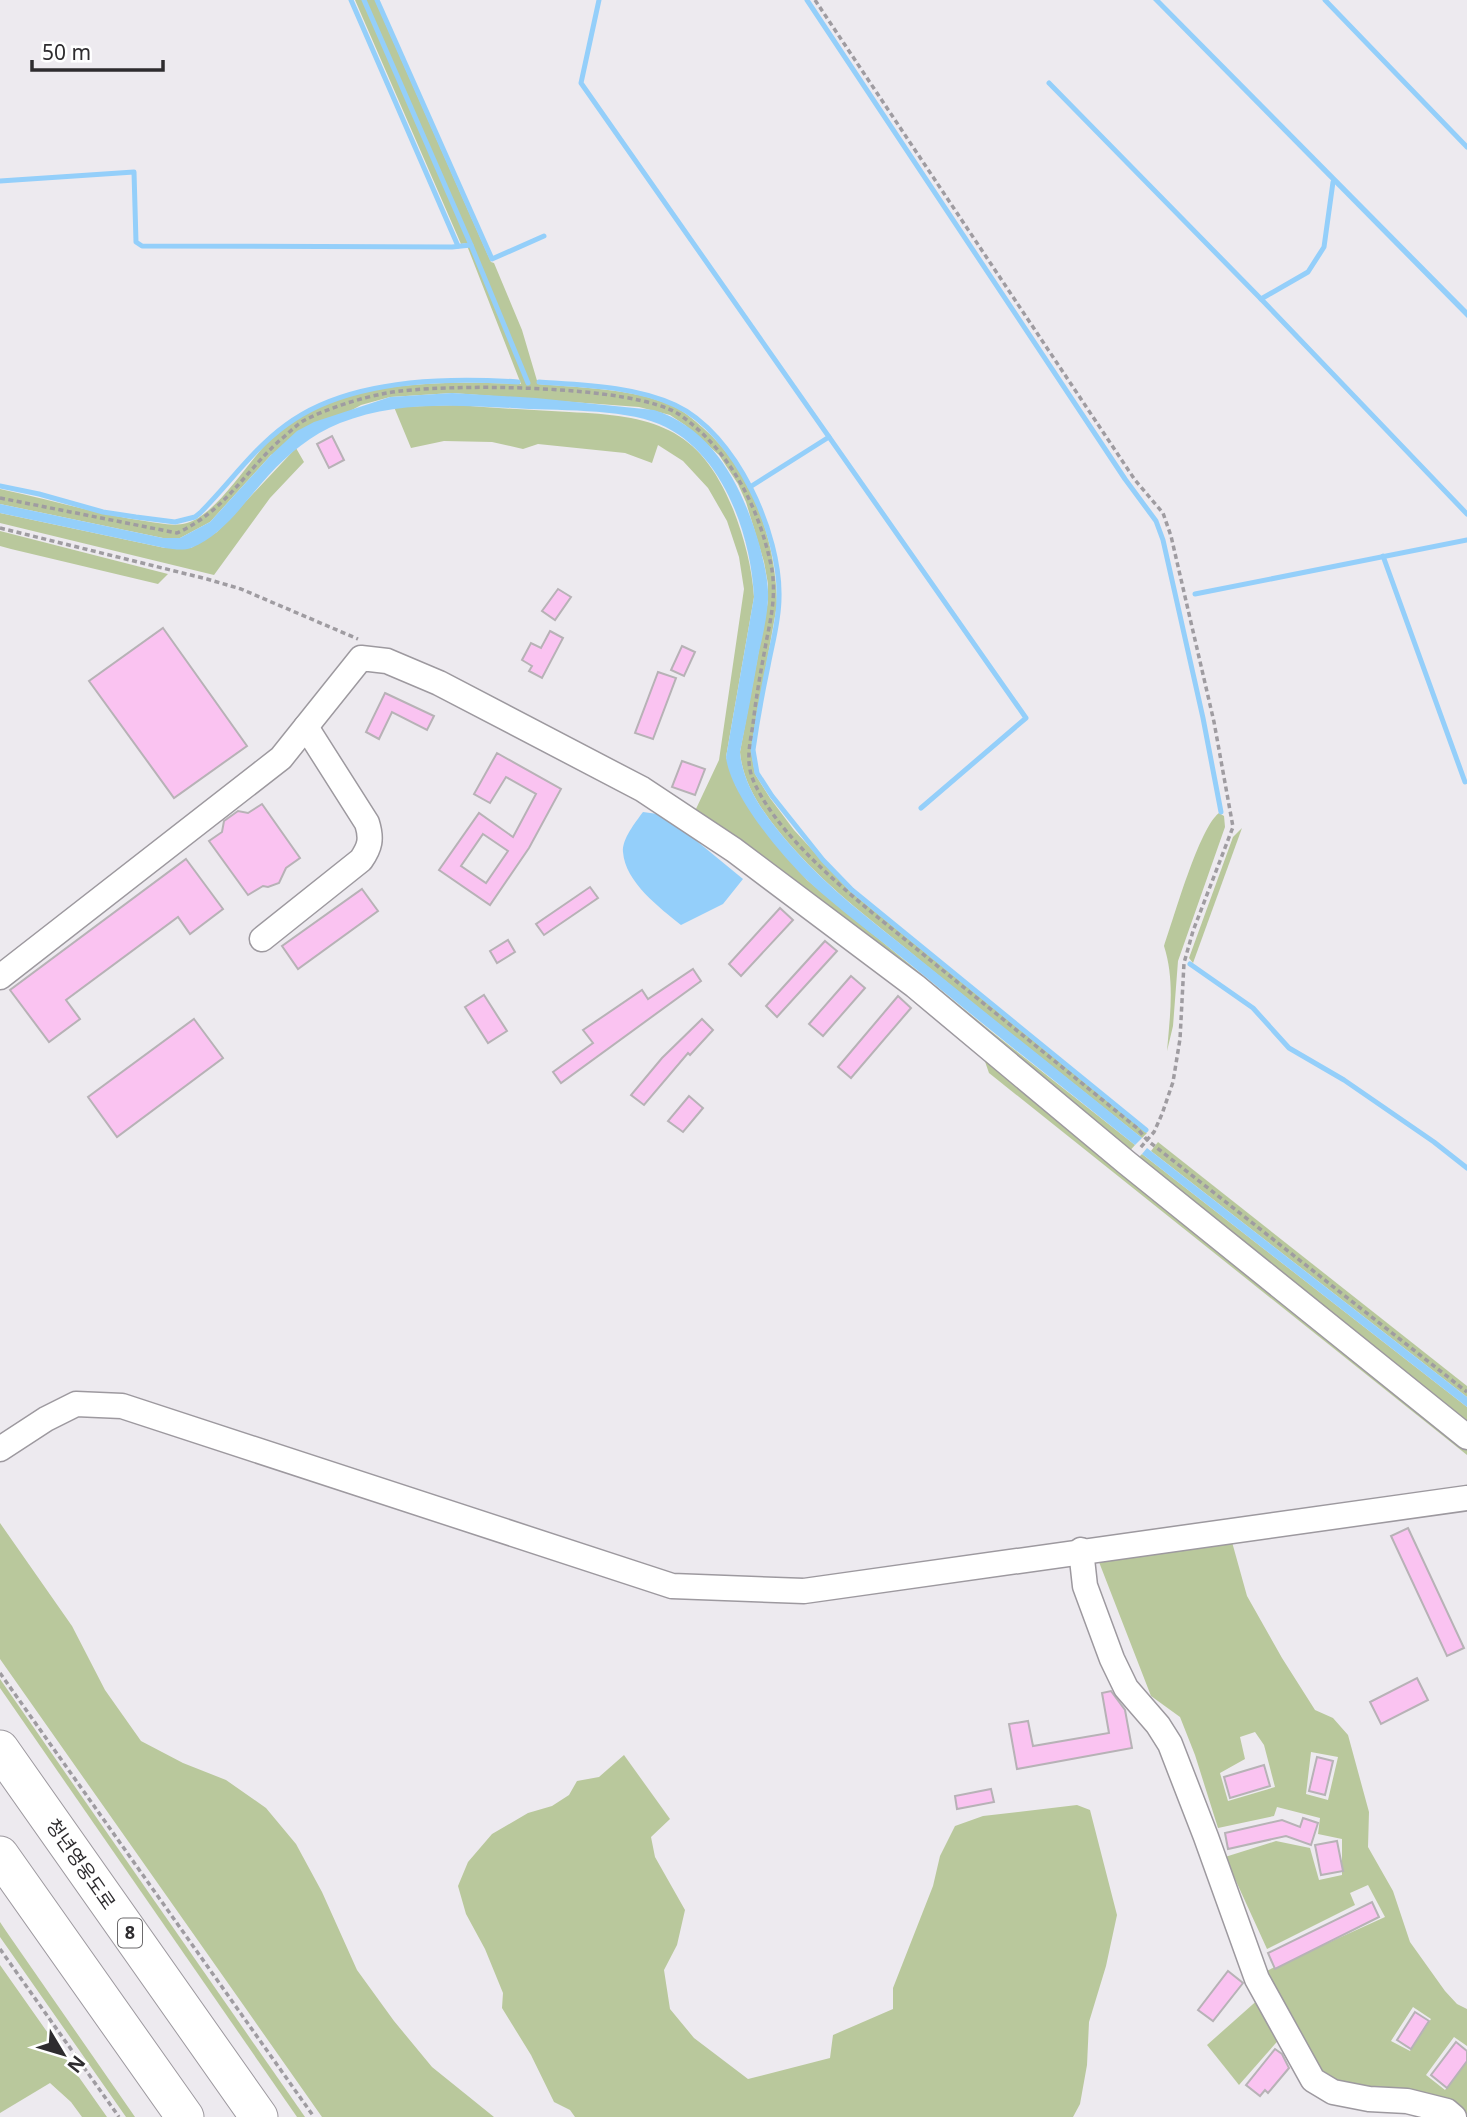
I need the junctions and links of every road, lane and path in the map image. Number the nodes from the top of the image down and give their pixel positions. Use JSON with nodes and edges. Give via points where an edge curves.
{"nodes":[{"id":1,"x":815,"y":0,"type":"edge"},
{"id":2,"x":0,"y":498,"type":"edge"},
{"id":3,"x":0,"y":528,"type":"edge"},
{"id":4,"x":372,"y":659,"type":"junction"},
{"id":5,"x":306,"y":727,"type":"junction"},
{"id":6,"x":262,"y":939,"type":"dead end"},
{"id":7,"x":0,"y":977,"type":"edge"},
{"id":8,"x":1147,"y":1140,"type":"junction"},
{"id":9,"x":1127,"y":1163,"type":"junction"},
{"id":10,"x":1467,"y":1392,"type":"edge"},
{"id":11,"x":1467,"y":1437,"type":"edge"},
{"id":12,"x":0,"y":1449,"type":"edge"},
{"id":13,"x":1467,"y":1498,"type":"edge"},
{"id":14,"x":1081,"y":1550,"type":"junction"},
{"id":15,"x":0,"y":1673,"type":"edge"},
{"id":16,"x":0,"y":1749,"type":"edge"},
{"id":17,"x":0,"y":1855,"type":"edge"},
{"id":18,"x":0,"y":1949,"type":"edge"},
{"id":19,"x":120,"y":2117,"type":"edge"},
{"id":20,"x":185,"y":2117,"type":"edge"},
{"id":21,"x":259,"y":2117,"type":"edge"},
{"id":22,"x":314,"y":2117,"type":"edge"},
{"id":23,"x":1454,"y":2117,"type":"edge"}],
"edges":[{"from":1,"to":8,"type":"path","via":[[1135,480],[1163,513],[1171,536],[1233,827],[1184,963],[1180,1039],[1172,1082],[1163,1114]]},
{"from":2,"to":8,"type":"path","via":[[177,533],[212,513],[299,424],[387,393],[463,388],[587,391],[677,412],[722,453],[735,473],[756,514],[771,566],[773,611],[749,750],[749,768],[765,801],[788,832],[851,895]]},
{"from":3,"to":4,"type":"path","via":[[241,590],[348,633],[362,641]]},
{"from":4,"to":5,"type":"street","via":[[361,658]]},
{"from":4,"to":9,"type":"street","via":[[439,683],[681,814],[915,986]]},
{"from":5,"to":6,"type":"street","via":[[367,823],[370,848]]},
{"from":5,"to":7,"type":"street","via":[[281,758]]},
{"from":8,"to":9,"type":"path"},
{"from":8,"to":10,"type":"path"},
{"from":9,"to":11,"type":"street"},
{"from":12,"to":14,"type":"street","via":[[76,1404],[122,1406],[672,1586],[804,1591]]},
{"from":13,"to":14,"type":"street"},
{"from":14,"to":23,"type":"street","via":[[1085,1586],[1112,1659],[1126,1688],[1170,1744],[1257,1979],[1312,2080],[1334,2092],[1407,2101]]},
{"from":15,"to":22,"type":"path"},
{"from":16,"to":21,"type":"highway","name":"청년영웅도로","number":"8"},
{"from":17,"to":20,"type":"highway"},
{"from":18,"to":19,"type":"path"}]}
